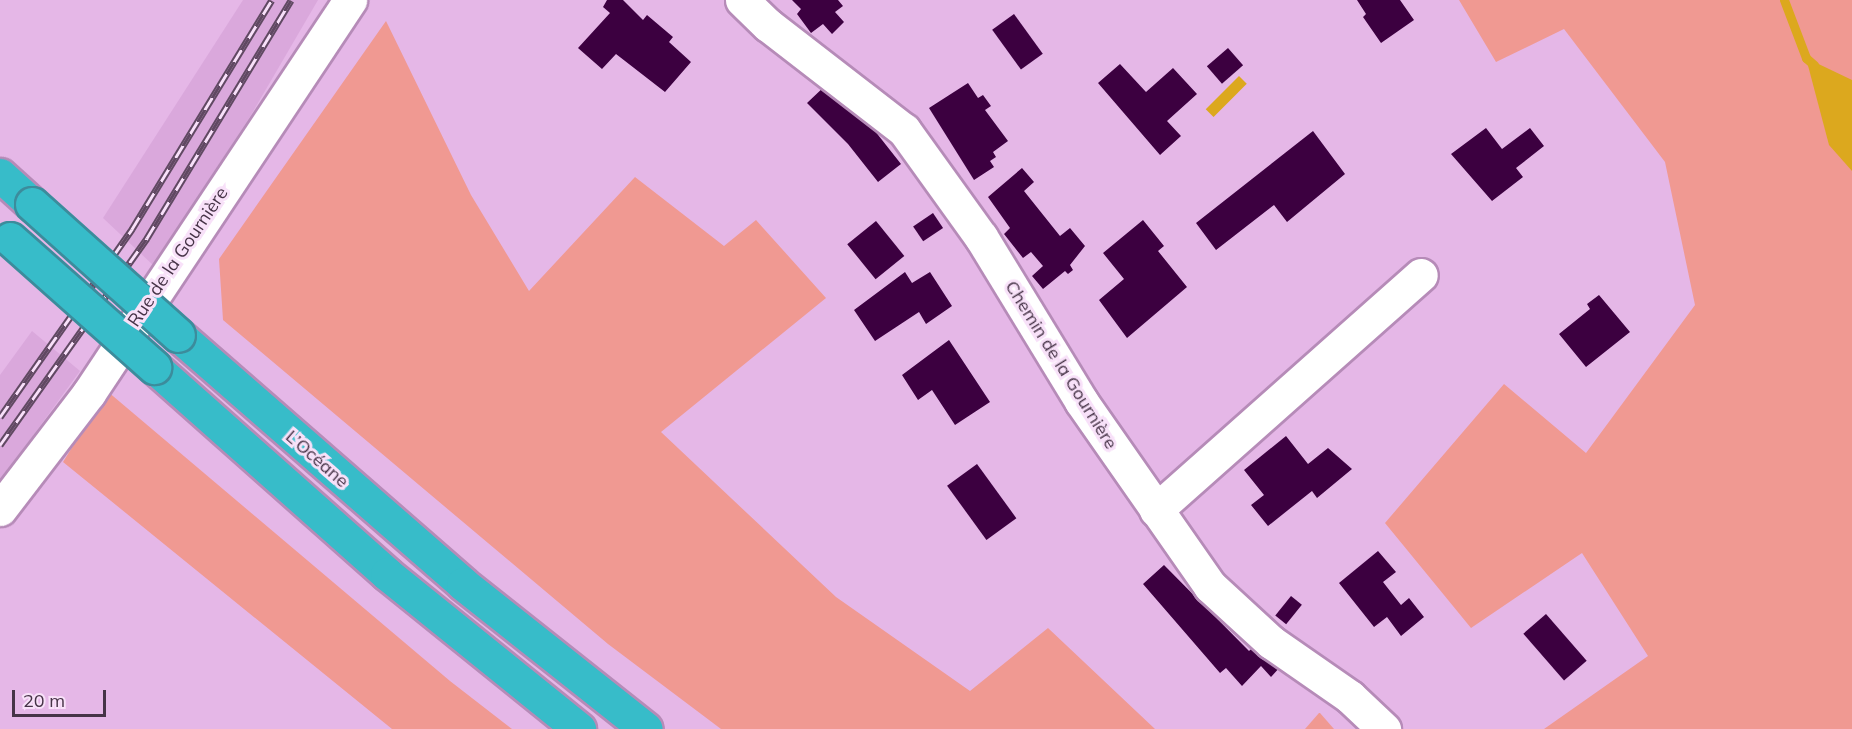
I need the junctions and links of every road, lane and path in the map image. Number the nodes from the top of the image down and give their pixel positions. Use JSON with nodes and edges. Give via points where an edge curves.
{"nodes":[{"id":1,"x":350,"y":0,"type":"edge"},
{"id":2,"x":742,"y":0,"type":"edge"},
{"id":3,"x":0,"y":175,"type":"edge"},
{"id":4,"x":5,"y":234,"type":"edge"},
{"id":5,"x":1421,"y":275,"type":"dead end"},
{"id":6,"x":0,"y":509,"type":"edge"},
{"id":7,"x":1156,"y":510,"type":"junction"},
{"id":8,"x":579,"y":729,"type":"edge"},
{"id":9,"x":646,"y":729,"type":"edge"},
{"id":10,"x":1384,"y":729,"type":"edge"}],
"edges":[{"from":1,"to":6,"type":"street","name":"Rue de la Gournière","via":[[89,393]]},
{"from":2,"to":7,"type":"street","name":"Chemin de la Gournière","via":[[904,130],[969,218],[1081,401]]},
{"from":3,"to":9,"type":"highway","name":"L’Océane","bridge":true,"via":[[463,584]]},
{"from":4,"to":8,"type":"highway","bridge":true,"via":[[387,574]]},
{"from":5,"to":7,"type":"street"},
{"from":7,"to":10,"type":"street","name":"Chemin de la Gournière","via":[[1210,585],[1271,642],[1350,697]]}]}
